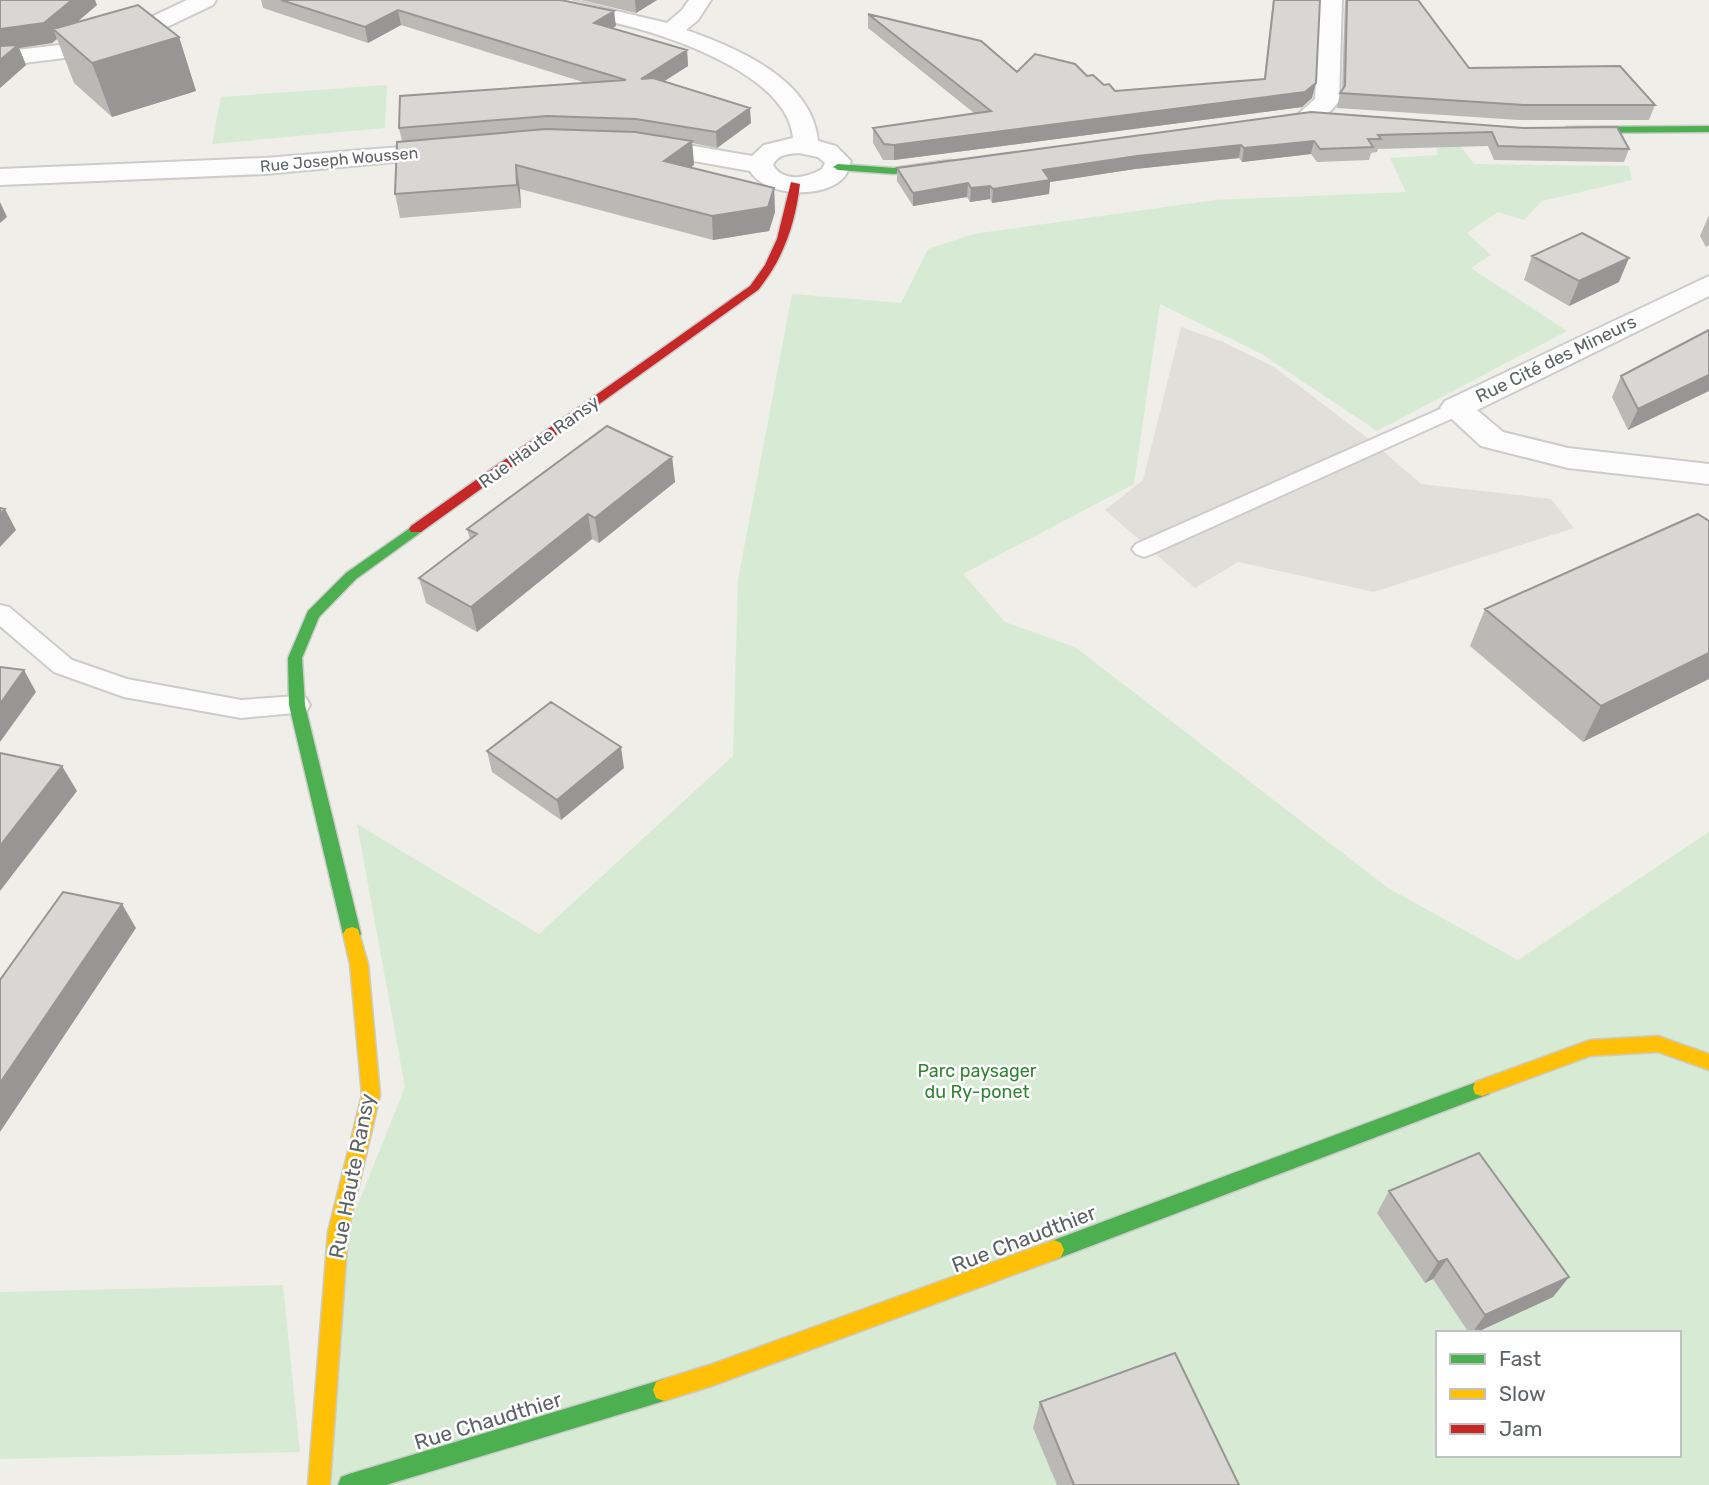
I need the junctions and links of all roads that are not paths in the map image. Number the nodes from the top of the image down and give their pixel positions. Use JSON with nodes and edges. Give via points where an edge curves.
{"nodes":[{"id":1,"x":205,"y":0,"type":"edge"},
{"id":2,"x":535,"y":0,"type":"edge"},
{"id":3,"x":700,"y":0,"type":"edge"},
{"id":4,"x":1331,"y":0,"type":"edge"},
{"id":5,"x":671,"y":31,"type":"junction"},
{"id":6,"x":0,"y":59,"type":"edge"},
{"id":7,"x":1301,"y":117,"type":"joint"},
{"id":8,"x":1335,"y":118,"type":"edge"},
{"id":9,"x":1709,"y":129,"type":"edge"},
{"id":10,"x":1546,"y":130,"type":"edge"},
{"id":11,"x":614,"y":143,"type":"edge"},
{"id":12,"x":806,"y":146,"type":"junction"},
{"id":13,"x":471,"y":149,"type":"edge"},
{"id":14,"x":963,"y":162,"type":"edge"},
{"id":15,"x":760,"y":165,"type":"junction"},
{"id":16,"x":838,"y":167,"type":"junction"},
{"id":17,"x":0,"y":177,"type":"edge"},
{"id":18,"x":796,"y":184,"type":"junction"},
{"id":19,"x":1709,"y":285,"type":"edge"},
{"id":20,"x":1456,"y":408,"type":"junction"},
{"id":21,"x":1709,"y":474,"type":"edge"},
{"id":22,"x":1144,"y":548,"type":"dead end"},
{"id":23,"x":0,"y":613,"type":"edge"},
{"id":24,"x":298,"y":705,"type":"junction"},
{"id":25,"x":1709,"y":1062,"type":"edge"},
{"id":26,"x":319,"y":1485,"type":"edge"},
{"id":27,"x":349,"y":1485,"type":"edge"}],
"edges":[{"from":1,"to":6,"type":"street","via":[[96,48]]},
{"from":2,"to":5,"type":"street"},
{"from":3,"to":5,"type":"street"},
{"from":4,"to":7,"type":"street","via":[[1326,101]]},
{"from":5,"to":12,"type":"street","via":[[731,58],[786,93],[802,119]]},
{"from":7,"to":8,"type":"street"},
{"from":9,"to":10,"type":"street"},
{"from":11,"to":15,"type":"street"},
{"from":12,"to":15,"type":"street","via":[[774,150]]},
{"from":12,"to":16,"type":"street","via":[[827,151]]},
{"from":13,"to":17,"type":"street","name":"Rue Joseph Woussen","via":[[265,166]]},
{"from":14,"to":16,"type":"street","via":[[894,171]]},
{"from":15,"to":18,"type":"street","via":[[774,180]]},
{"from":16,"to":18,"type":"street","via":[[828,178]]},
{"from":18,"to":24,"type":"street","name":"Rue Haute Ransy","via":[[786,237],[754,288],[351,576],[313,615],[295,658]]},
{"from":19,"to":20,"type":"street","name":"Rue Cité des Mineurs"},
{"from":20,"to":21,"type":"street","name":"Rue Cité des Mineurs","via":[[1492,439],[1567,458]]},
{"from":20,"to":22,"type":"lane"},
{"from":23,"to":24,"type":"lane","via":[[63,666],[124,688],[241,709]]},
{"from":24,"to":26,"type":"street","name":"Rue Haute Ransy","via":[[359,964],[371,1095],[338,1232]]},
{"from":25,"to":27,"type":"street","name":"Rue Chaudthier","via":[[1658,1044],[1590,1048],[712,1375]]}]}
